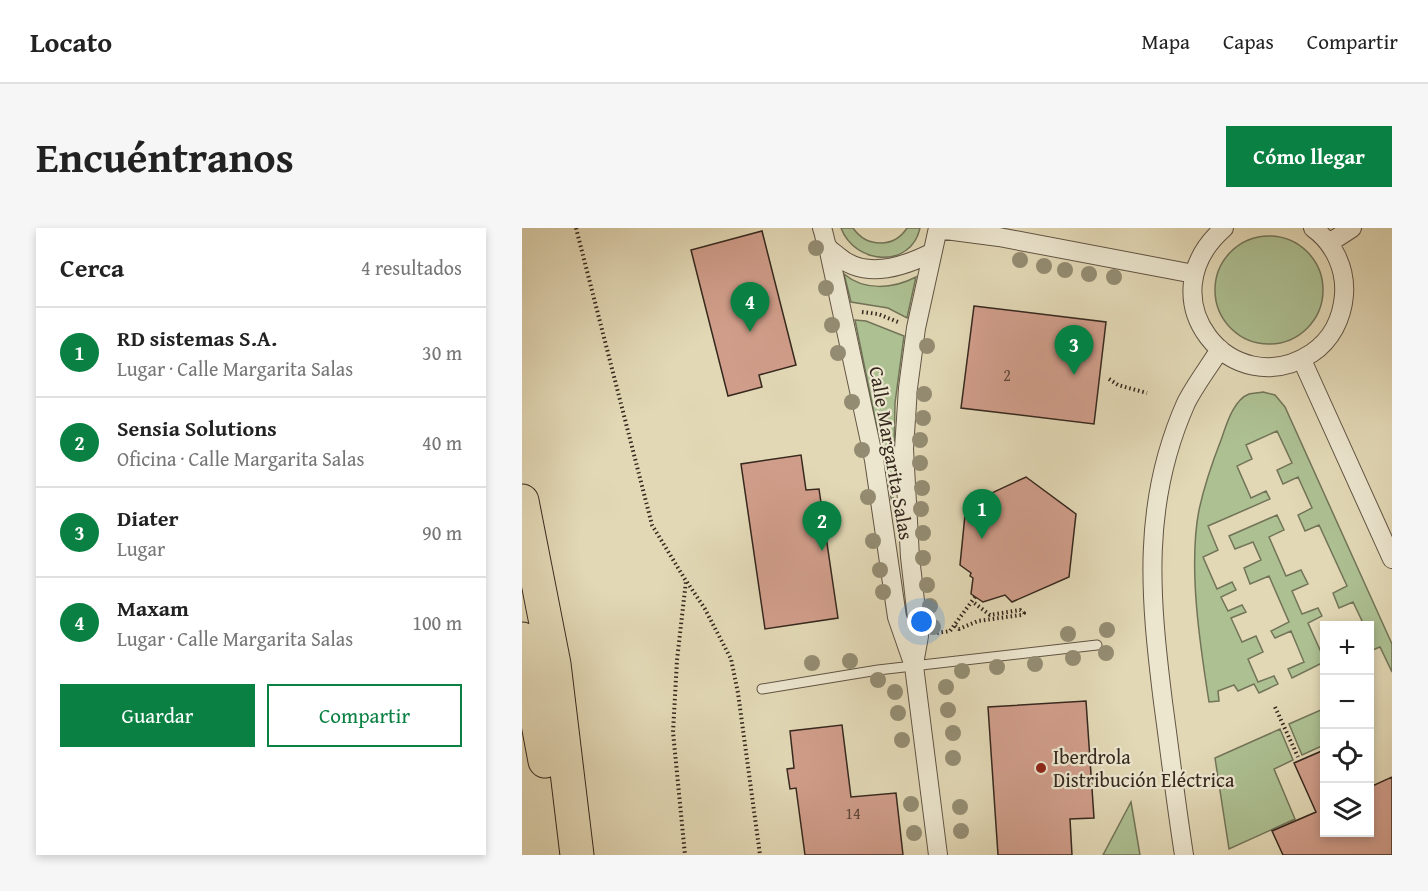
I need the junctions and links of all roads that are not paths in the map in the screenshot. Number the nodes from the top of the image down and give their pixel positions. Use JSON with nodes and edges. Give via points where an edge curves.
{"nodes":[{"id":1,"x":822,"y":228,"type":"edge"},
{"id":2,"x":938,"y":228,"type":"edge"},
{"id":3,"x":1224,"y":228,"type":"edge"},
{"id":4,"x":1313,"y":228,"type":"edge"},
{"id":5,"x":1352,"y":228,"type":"edge"},
{"id":6,"x":1329,"y":243,"type":"junction"},
{"id":7,"x":828,"y":247,"type":"junction"},
{"id":8,"x":931,"y":253,"type":"junction"},
{"id":9,"x":1194,"y":274,"type":"junction"},
{"id":10,"x":1220,"y":349,"type":"junction"},
{"id":11,"x":1302,"y":360,"type":"junction"},
{"id":12,"x":522,"y":501,"type":"edge"},
{"id":13,"x":1392,"y":559,"type":"edge"},
{"id":14,"x":522,"y":639,"type":"edge"},
{"id":15,"x":1097,"y":645,"type":"dead end"},
{"id":16,"x":914,"y":666,"type":"junction"},
{"id":17,"x":762,"y":689,"type":"dead end"},
{"id":18,"x":557,"y":855,"type":"edge"},
{"id":19,"x":577,"y":855,"type":"edge"},
{"id":20,"x":938,"y":855,"type":"edge"},
{"id":21,"x":1184,"y":855,"type":"edge"}],
"edges":[{"from":1,"to":7,"type":"street","name":"Calle Margarita Salas"},
{"from":2,"to":8,"type":"street","name":"Calle Margarita Salas"},
{"from":2,"to":9,"type":"street"},
{"from":3,"to":9,"type":"street","via":[[1200,255]]},
{"from":4,"to":6,"type":"street"},
{"from":5,"to":6,"type":"street"},
{"from":6,"to":11,"type":"street","via":[[1340,263],[1345,285],[1343,308],[1335,329]]},
{"from":7,"to":8,"type":"street","via":[[860,268],[884,270]]},
{"from":7,"to":16,"type":"street","name":"Calle Margarita Salas","via":[[874,460],[897,617]]},
{"from":8,"to":16,"type":"street","name":"Calle Margarita Salas","via":[[916,328],[904,449],[919,636]]},
{"from":9,"to":10,"type":"street","via":[[1193,298],[1199,323]]},
{"from":10,"to":11,"type":"street","via":[[1259,366],[1288,365]]},
{"from":10,"to":21,"type":"street","via":[[1187,402],[1163,476],[1154,522],[1151,570],[1155,638]]},
{"from":11,"to":13,"type":"street"},
{"from":12,"to":19,"type":"highway","via":[[554,664]]},
{"from":14,"to":18,"type":"highway","via":[[543,748]]},
{"from":15,"to":16,"type":"lane"},
{"from":16,"to":17,"type":"lane"},
{"from":16,"to":20,"type":"street","name":"Calle Margarita Salas"}]}
